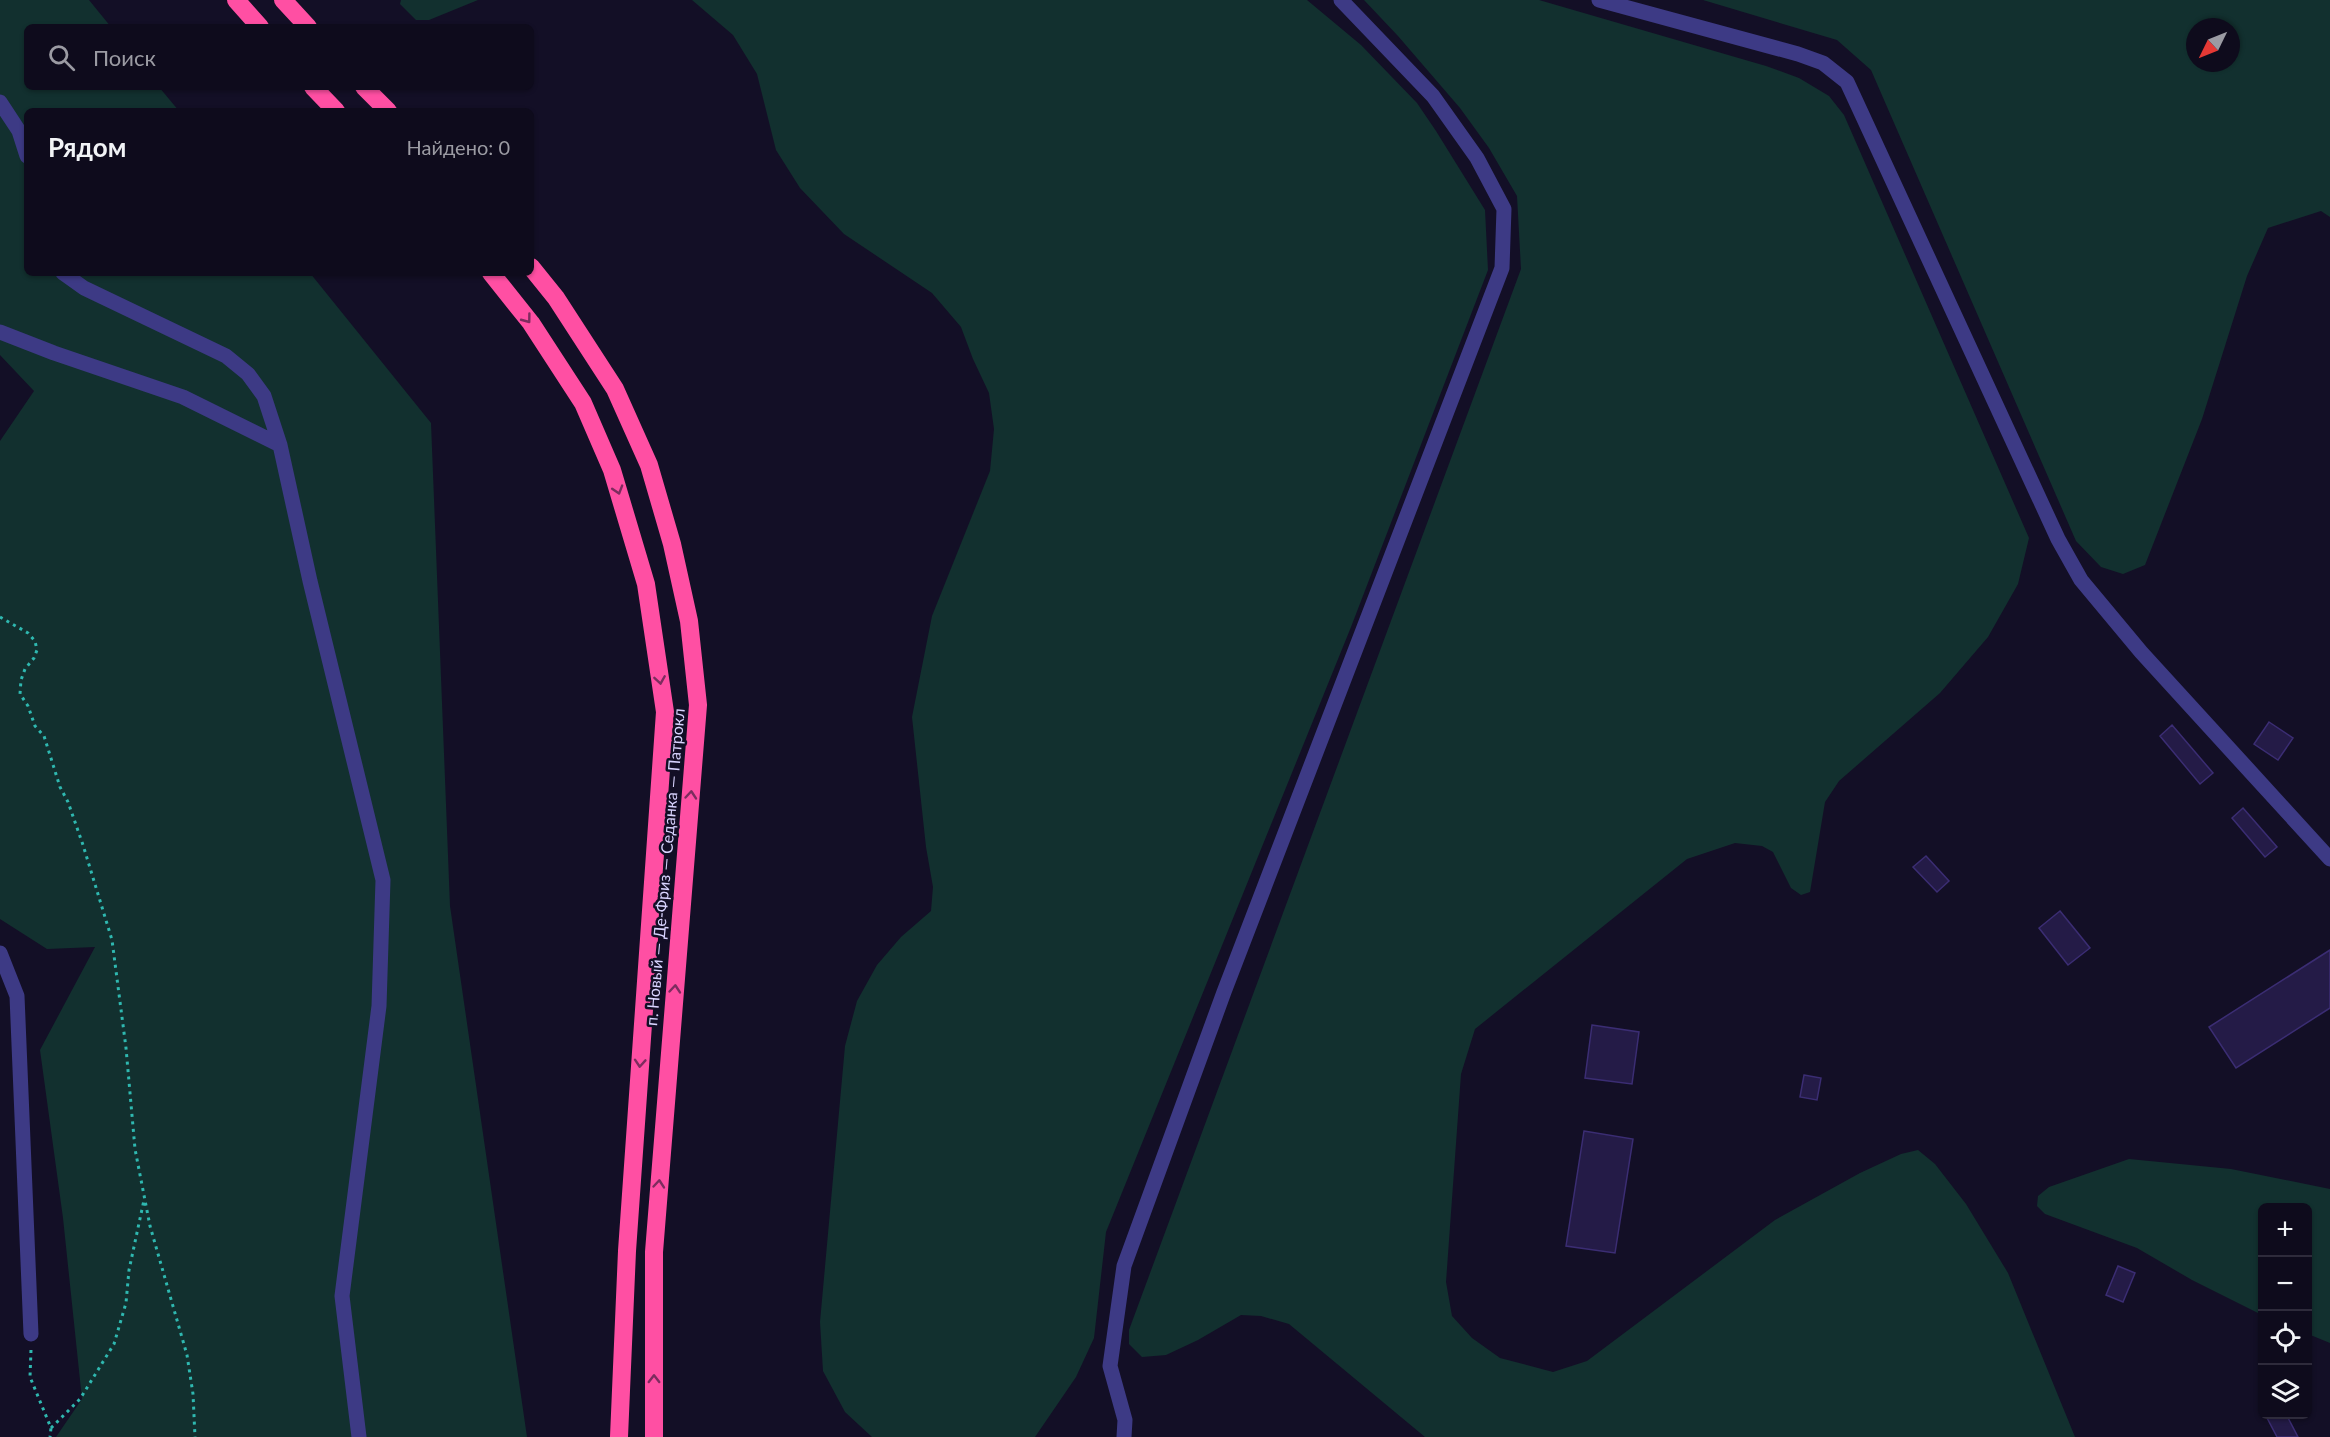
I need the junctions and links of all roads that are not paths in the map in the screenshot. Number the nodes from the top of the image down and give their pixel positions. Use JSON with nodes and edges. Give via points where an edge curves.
{"nodes":[{"id":1,"x":237,"y":0,"type":"edge"},
{"id":2,"x":283,"y":0,"type":"edge"},
{"id":3,"x":1341,"y":0,"type":"edge"},
{"id":4,"x":1599,"y":0,"type":"edge"},
{"id":5,"x":257,"y":24,"type":"edge"},
{"id":6,"x":305,"y":24,"type":"edge"},
{"id":7,"x":316,"y":90,"type":"edge"},
{"id":8,"x":367,"y":90,"type":"edge"},
{"id":9,"x":0,"y":102,"type":"edge"},
{"id":10,"x":333,"y":108,"type":"edge"},
{"id":11,"x":385,"y":108,"type":"edge"},
{"id":12,"x":24,"y":147,"type":"edge"},
{"id":13,"x":534,"y":271,"type":"edge"},
{"id":14,"x":67,"y":276,"type":"edge"},
{"id":15,"x":492,"y":276,"type":"edge"},
{"id":16,"x":0,"y":333,"type":"edge"},
{"id":17,"x":280,"y":445,"type":"junction"},
{"id":18,"x":2330,"y":859,"type":"edge"},
{"id":19,"x":0,"y":953,"type":"edge"},
{"id":20,"x":31,"y":1334,"type":"road end"},
{"id":21,"x":359,"y":1437,"type":"edge"},
{"id":22,"x":619,"y":1437,"type":"edge"},
{"id":23,"x":654,"y":1437,"type":"edge"},
{"id":24,"x":1124,"y":1437,"type":"edge"}],
"edges":[{"from":1,"to":5,"type":"highway"},
{"from":2,"to":6,"type":"highway"},
{"from":3,"to":24,"type":"street","via":[[1433,96],[1477,158],[1504,209],[1502,268],[1224,992],[1124,1266],[1110,1366],[1125,1420]]},
{"from":4,"to":18,"type":"street","via":[[1798,54],[1823,63],[1847,82],[2053,528],[2081,580],[2141,652]]},
{"from":7,"to":10,"type":"highway"},
{"from":8,"to":11,"type":"highway"},
{"from":9,"to":12,"type":"street"},
{"from":23,"to":13,"type":"highway","name":"п. Новый — Де-Фриз — Седанка — Патрокл","one_way":true,"via":[[654,1252],[697,695],[689,621],[649,465],[615,388]]},
{"from":14,"to":17,"type":"street","via":[[84,288],[226,356],[248,374],[264,396]]},
{"from":15,"to":22,"type":"highway","name":"п. Новый — Де-Фриз — Седанка — Патрокл","one_way":true,"via":[[531,323],[583,403],[612,470],[645,584],[664,712],[627,1251]]},
{"from":16,"to":17,"type":"street","via":[[183,397]]},
{"from":17,"to":21,"type":"street","via":[[383,880],[379,1006],[342,1296]]},
{"from":19,"to":20,"type":"street","via":[[17,996]]}]}
